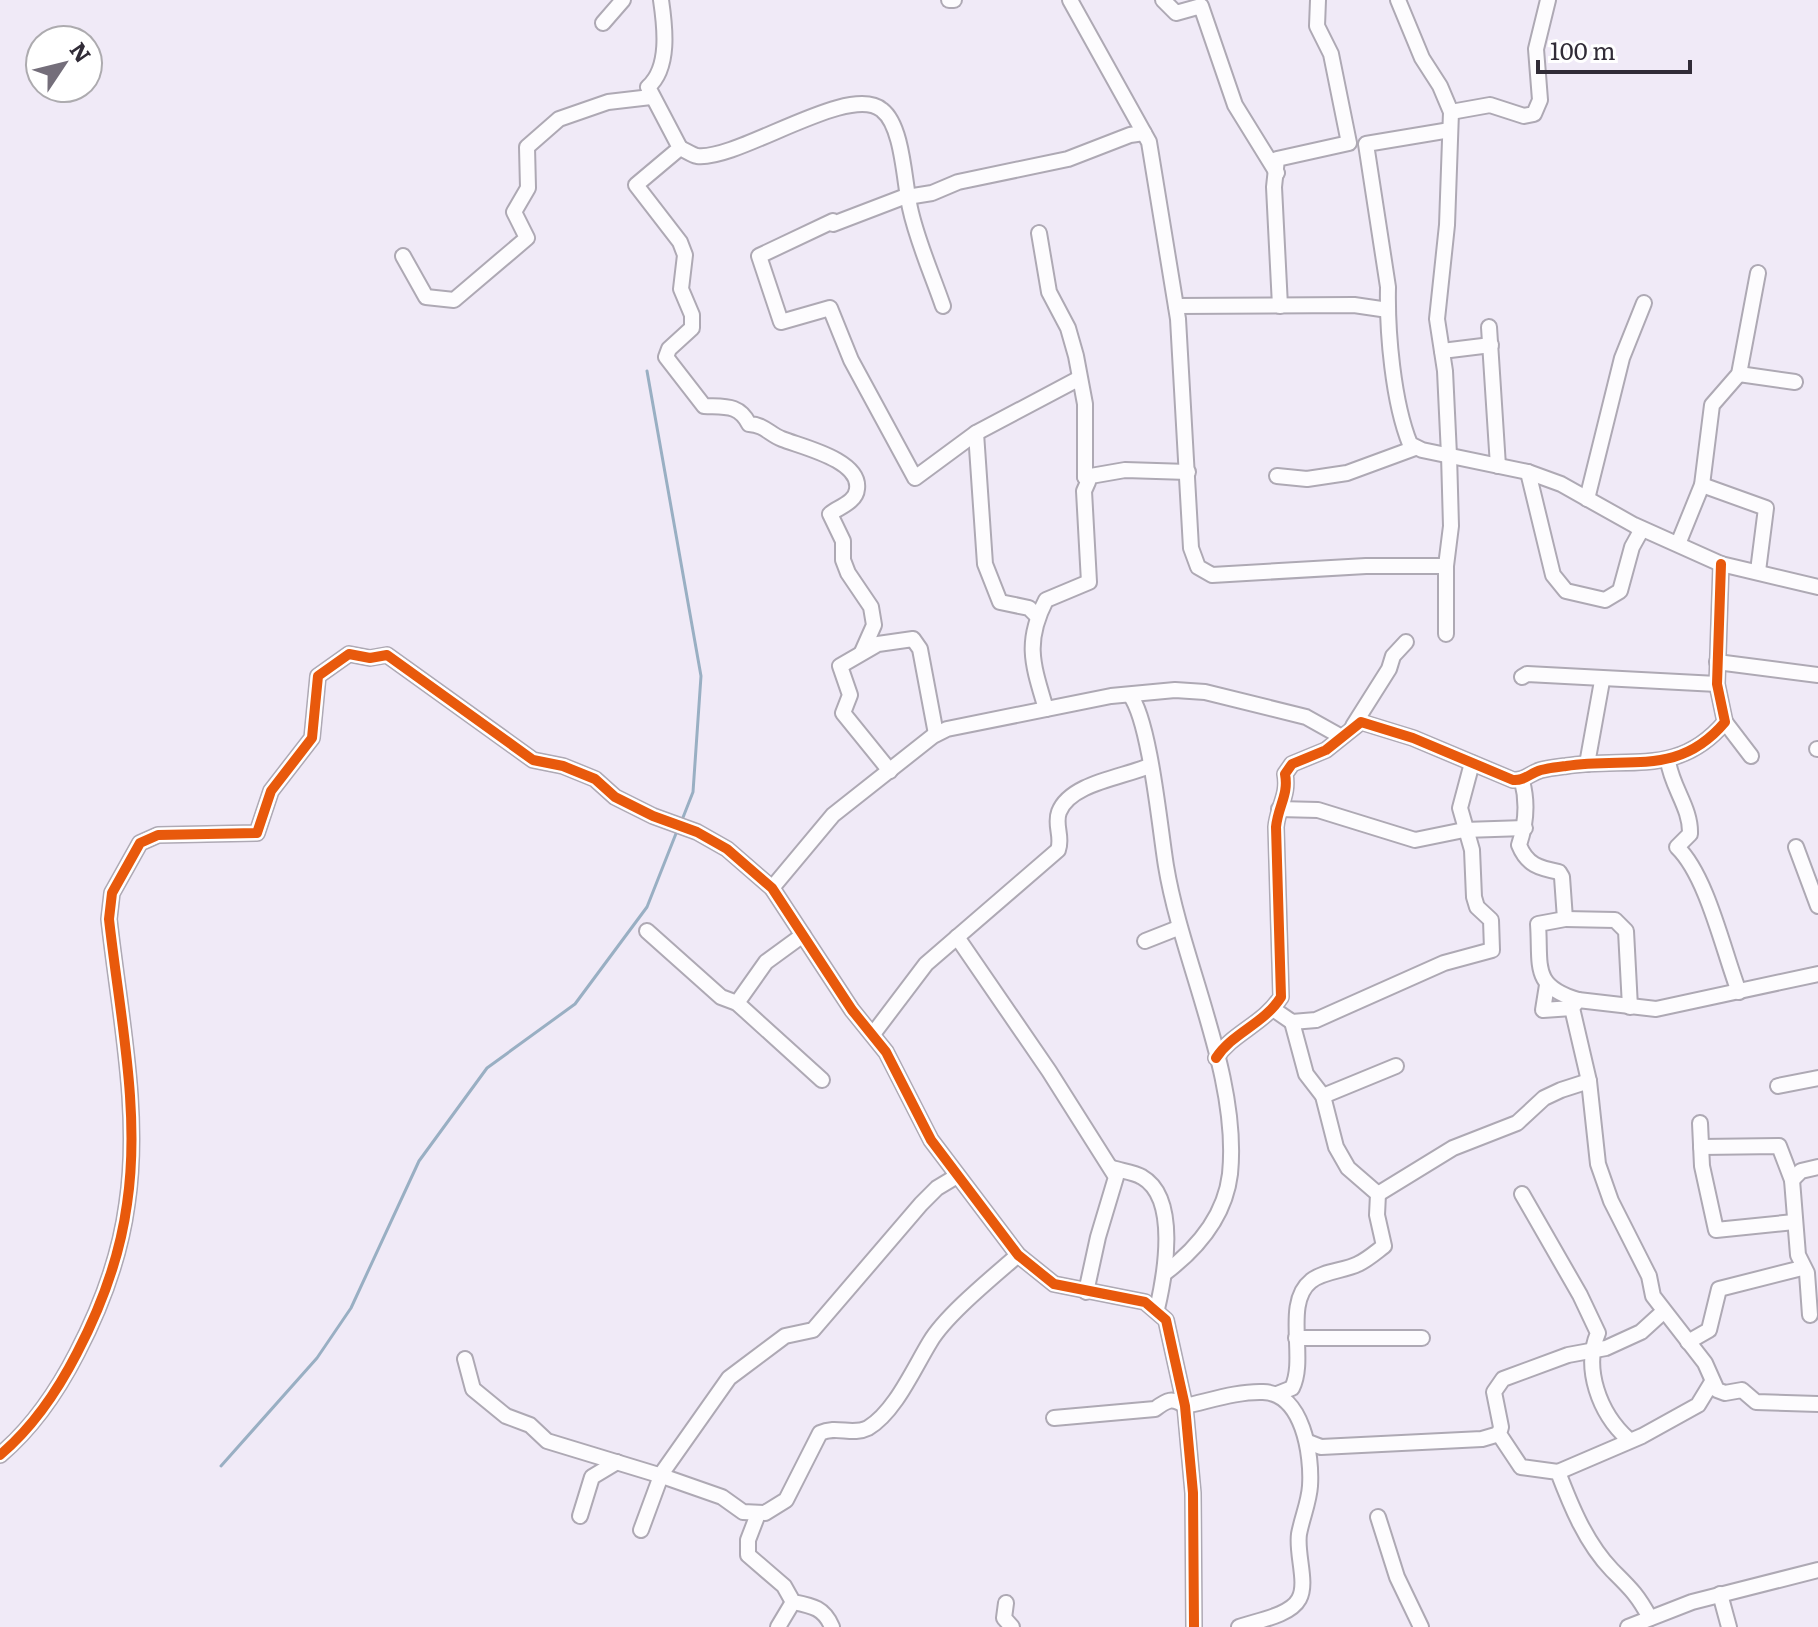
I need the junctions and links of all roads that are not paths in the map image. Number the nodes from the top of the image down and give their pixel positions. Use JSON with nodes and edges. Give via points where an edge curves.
{"nodes":[{"id":1,"x":623,"y":0,"type":"edge"},
{"id":2,"x":661,"y":0,"type":"edge"},
{"id":3,"x":1070,"y":0,"type":"edge"},
{"id":4,"x":1163,"y":0,"type":"edge"},
{"id":5,"x":1318,"y":0,"type":"edge"},
{"id":6,"x":1398,"y":0,"type":"edge"},
{"id":7,"x":1548,"y":0,"type":"edge"},
{"id":8,"x":603,"y":23,"type":"dead end"},
{"id":9,"x":651,"y":97,"type":"junction"},
{"id":10,"x":1451,"y":112,"type":"junction"},
{"id":11,"x":1138,"y":129,"type":"junction"},
{"id":12,"x":1450,"y":130,"type":"junction"},
{"id":13,"x":680,"y":148,"type":"junction"},
{"id":14,"x":1277,"y":174,"type":"junction"},
{"id":15,"x":909,"y":198,"type":"junction"},
{"id":16,"x":1039,"y":233,"type":"dead end"},
{"id":17,"x":403,"y":256,"type":"dead end"},
{"id":18,"x":1758,"y":273,"type":"dead end"},
{"id":19,"x":1644,"y":303,"type":"dead end"},
{"id":20,"x":943,"y":306,"type":"dead end"},
{"id":21,"x":1176,"y":306,"type":"junction"},
{"id":22,"x":1280,"y":306,"type":"junction"},
{"id":23,"x":1388,"y":310,"type":"junction"},
{"id":24,"x":1489,"y":327,"type":"dead end"},
{"id":25,"x":1491,"y":345,"type":"junction"},
{"id":26,"x":1442,"y":351,"type":"junction"},
{"id":27,"x":1739,"y":374,"type":"junction"},
{"id":28,"x":1078,"y":379,"type":"junction"},
{"id":29,"x":1795,"y":382,"type":"dead end"},
{"id":30,"x":976,"y":433,"type":"junction"},
{"id":31,"x":1409,"y":449,"type":"junction"},
{"id":32,"x":1449,"y":455,"type":"junction"},
{"id":33,"x":1498,"y":466,"type":"junction"},
{"id":34,"x":1188,"y":472,"type":"junction"},
{"id":35,"x":1528,"y":472,"type":"junction"},
{"id":36,"x":1277,"y":476,"type":"dead end"},
{"id":37,"x":1085,"y":477,"type":"junction"},
{"id":38,"x":1702,"y":485,"type":"junction"},
{"id":39,"x":1587,"y":499,"type":"junction"},
{"id":40,"x":1642,"y":529,"type":"junction"},
{"id":41,"x":1678,"y":544,"type":"junction"},
{"id":42,"x":1721,"y":564,"type":"junction"},
{"id":43,"x":1446,"y":566,"type":"junction"},
{"id":44,"x":1758,"y":571,"type":"junction"},
{"id":45,"x":1818,"y":587,"type":"edge"},
{"id":46,"x":1037,"y":616,"type":"junction"},
{"id":47,"x":1446,"y":634,"type":"dead end"},
{"id":48,"x":1406,"y":642,"type":"dead end"},
{"id":49,"x":862,"y":652,"type":"junction"},
{"id":50,"x":1717,"y":662,"type":"junction"},
{"id":51,"x":1818,"y":675,"type":"edge"},
{"id":52,"x":1522,"y":677,"type":"dead end"},
{"id":53,"x":1602,"y":681,"type":"junction"},
{"id":54,"x":1717,"y":684,"type":"junction"},
{"id":55,"x":1130,"y":695,"type":"junction"},
{"id":56,"x":1046,"y":709,"type":"junction"},
{"id":57,"x":1725,"y":722,"type":"junction"},
{"id":58,"x":1353,"y":726,"type":"junction"},
{"id":59,"x":936,"y":734,"type":"junction"},
{"id":60,"x":1340,"y":736,"type":"junction"},
{"id":61,"x":1751,"y":756,"type":"dead end"},
{"id":62,"x":1668,"y":761,"type":"junction"},
{"id":63,"x":1472,"y":763,"type":"junction"},
{"id":64,"x":1587,"y":764,"type":"junction"},
{"id":65,"x":890,"y":771,"type":"junction"},
{"id":66,"x":1151,"y":774,"type":"junction"},
{"id":67,"x":1522,"y":781,"type":"junction"},
{"id":68,"x":1279,"y":809,"type":"junction"},
{"id":69,"x":1525,"y":828,"type":"junction"},
{"id":70,"x":1464,"y":830,"type":"junction"},
{"id":71,"x":1796,"y":847,"type":"dead end"},
{"id":72,"x":772,"y":888,"type":"junction"},
{"id":73,"x":1818,"y":906,"type":"edge"},
{"id":74,"x":1565,"y":919,"type":"junction"},
{"id":75,"x":1178,"y":928,"type":"junction"},
{"id":76,"x":647,"y":931,"type":"dead end"},
{"id":77,"x":803,"y":935,"type":"junction"},
{"id":78,"x":957,"y":937,"type":"junction"},
{"id":79,"x":1145,"y":941,"type":"dead end"},
{"id":80,"x":1818,"y":974,"type":"edge"},
{"id":81,"x":1739,"y":992,"type":"junction"},
{"id":82,"x":737,"y":1003,"type":"junction"},
{"id":83,"x":1575,"y":1004,"type":"junction"},
{"id":84,"x":1630,"y":1007,"type":"junction"},
{"id":85,"x":1273,"y":1009,"type":"junction"},
{"id":86,"x":1292,"y":1022,"type":"junction"},
{"id":87,"x":873,"y":1034,"type":"junction"},
{"id":88,"x":1216,"y":1058,"type":"junction"},
{"id":89,"x":1396,"y":1066,"type":"dead end"},
{"id":90,"x":1818,"y":1078,"type":"edge"},
{"id":91,"x":822,"y":1080,"type":"dead end"},
{"id":92,"x":1589,"y":1081,"type":"junction"},
{"id":93,"x":1778,"y":1086,"type":"dead end"},
{"id":94,"x":1323,"y":1096,"type":"junction"},
{"id":95,"x":1700,"y":1123,"type":"dead end"},
{"id":96,"x":1701,"y":1147,"type":"junction"},
{"id":97,"x":1818,"y":1167,"type":"edge"},
{"id":98,"x":1112,"y":1168,"type":"junction"},
{"id":99,"x":957,"y":1176,"type":"junction"},
{"id":100,"x":1792,"y":1180,"type":"junction"},
{"id":101,"x":1378,"y":1194,"type":"junction"},
{"id":102,"x":1522,"y":1194,"type":"dead end"},
{"id":103,"x":1794,"y":1222,"type":"junction"},
{"id":104,"x":1018,"y":1255,"type":"junction"},
{"id":105,"x":1802,"y":1268,"type":"junction"},
{"id":106,"x":1165,"y":1273,"type":"junction"},
{"id":107,"x":1086,"y":1292,"type":"junction"},
{"id":108,"x":1157,"y":1309,"type":"junction"},
{"id":109,"x":1663,"y":1312,"type":"junction"},
{"id":110,"x":1810,"y":1315,"type":"dead end"},
{"id":111,"x":1296,"y":1338,"type":"junction"},
{"id":112,"x":1422,"y":1338,"type":"dead end"},
{"id":113,"x":1688,"y":1342,"type":"junction"},
{"id":114,"x":1589,"y":1353,"type":"junction"},
{"id":115,"x":465,"y":1359,"type":"dead end"},
{"id":116,"x":1712,"y":1382,"type":"junction"},
{"id":117,"x":1277,"y":1394,"type":"junction"},
{"id":118,"x":1818,"y":1404,"type":"edge"},
{"id":119,"x":1185,"y":1406,"type":"junction"},
{"id":120,"x":1054,"y":1418,"type":"dead end"},
{"id":121,"x":1499,"y":1434,"type":"junction"},
{"id":122,"x":1628,"y":1439,"type":"junction"},
{"id":123,"x":1308,"y":1442,"type":"junction"},
{"id":124,"x":0,"y":1455,"type":"edge"},
{"id":125,"x":617,"y":1462,"type":"junction"},
{"id":126,"x":1558,"y":1472,"type":"junction"},
{"id":127,"x":662,"y":1476,"type":"junction"},
{"id":128,"x":758,"y":1514,"type":"junction"},
{"id":129,"x":580,"y":1516,"type":"dead end"},
{"id":130,"x":1378,"y":1517,"type":"dead end"},
{"id":131,"x":641,"y":1530,"type":"dead end"},
{"id":132,"x":1818,"y":1570,"type":"edge"},
{"id":133,"x":1720,"y":1594,"type":"junction"},
{"id":134,"x":793,"y":1602,"type":"junction"},
{"id":135,"x":1006,"y":1603,"type":"dead end"},
{"id":136,"x":1650,"y":1618,"type":"junction"},
{"id":137,"x":778,"y":1627,"type":"edge"},
{"id":138,"x":832,"y":1627,"type":"edge"},
{"id":139,"x":1012,"y":1627,"type":"edge"},
{"id":140,"x":1194,"y":1627,"type":"edge"},
{"id":141,"x":1239,"y":1627,"type":"edge"},
{"id":142,"x":1421,"y":1627,"type":"edge"},
{"id":143,"x":1628,"y":1627,"type":"edge"},
{"id":144,"x":1729,"y":1627,"type":"edge"}],
"edges":[{"from":1,"to":8,"type":"street"},
{"from":2,"to":9,"type":"street","via":[[664,57],[659,78],[648,87]]},
{"from":3,"to":11,"type":"street","via":[[1089,40],[1116,77]]},
{"from":4,"to":14,"type":"street","via":[[1176,13],[1201,6],[1235,105]]},
{"from":5,"to":14,"type":"street","via":[[1317,26],[1331,54],[1349,143],[1277,159]]},
{"from":6,"to":10,"type":"street"},
{"from":7,"to":10,"type":"street","via":[[1536,49],[1540,100],[1534,114],[1490,105]]},
{"from":9,"to":13,"type":"street"},
{"from":9,"to":17,"type":"street","via":[[608,102],[559,119],[527,147],[528,188],[514,212],[527,238],[454,300],[426,297]]},
{"from":10,"to":12,"type":"street"},
{"from":11,"to":15,"type":"street","via":[[1068,159]]},
{"from":11,"to":21,"type":"street","via":[[1149,142]]},
{"from":12,"to":23,"type":"street","via":[[1366,144]]},
{"from":12,"to":26,"type":"street","via":[[1447,225],[1437,305]]},
{"from":13,"to":15,"type":"street","via":[[697,156],[721,151],[840,107],[870,104],[895,127]]},
{"from":13,"to":49,"type":"street","via":[[636,185],[685,255],[681,289],[692,328],[666,353],[668,365],[704,406],[743,411],[749,424],[839,461],[854,476],[855,495],[830,514],[843,541],[848,573],[871,607],[874,625]]},
{"from":14,"to":22,"type":"street"},
{"from":15,"to":20,"type":"street"},
{"from":15,"to":30,"type":"street","via":[[833,221],[759,256],[781,322],[830,308],[851,360],[915,478]]},
{"from":16,"to":28,"type":"street","via":[[1049,292],[1068,328]]},
{"from":18,"to":27,"type":"street"},
{"from":19,"to":39,"type":"street","via":[[1622,358]]},
{"from":21,"to":22,"type":"street"},
{"from":21,"to":34,"type":"street"},
{"from":22,"to":23,"type":"street"},
{"from":23,"to":31,"type":"street"},
{"from":24,"to":25,"type":"street"},
{"from":25,"to":26,"type":"street"},
{"from":25,"to":33,"type":"street"},
{"from":26,"to":32,"type":"street"},
{"from":27,"to":29,"type":"street"},
{"from":27,"to":38,"type":"street","via":[[1712,405]]},
{"from":28,"to":30,"type":"street"},
{"from":28,"to":37,"type":"street","via":[[1085,404]]},
{"from":30,"to":46,"type":"street","via":[[990,582],[1000,602],[1029,608]]},
{"from":31,"to":32,"type":"street"},
{"from":31,"to":36,"type":"street","via":[[1347,473],[1307,479]]},
{"from":32,"to":33,"type":"street"},
{"from":32,"to":43,"type":"street"},
{"from":33,"to":35,"type":"street"},
{"from":34,"to":37,"type":"street","via":[[1125,470]]},
{"from":34,"to":43,"type":"street","via":[[1191,548],[1206,574]]},
{"from":35,"to":39,"type":"street"},
{"from":35,"to":40,"type":"street","via":[[1553,575],[1566,591],[1605,600],[1620,591]]},
{"from":37,"to":46,"type":"street","via":[[1089,582],[1046,600]]},
{"from":38,"to":41,"type":"street"},
{"from":38,"to":44,"type":"street","via":[[1766,508]]},
{"from":39,"to":40,"type":"street"},
{"from":40,"to":41,"type":"street"},
{"from":41,"to":42,"type":"street"},
{"from":42,"to":44,"type":"street"},
{"from":42,"to":50,"type":"street"},
{"from":43,"to":47,"type":"street"},
{"from":44,"to":45,"type":"street"},
{"from":46,"to":56,"type":"street","via":[[1030,652]]},
{"from":48,"to":58,"type":"street"},
{"from":49,"to":59,"type":"street","via":[[878,644],[917,642]]},
{"from":49,"to":65,"type":"street","via":[[840,666],[850,695],[843,713]]},
{"from":50,"to":51,"type":"street"},
{"from":50,"to":54,"type":"street"},
{"from":52,"to":53,"type":"street"},
{"from":53,"to":54,"type":"street"},
{"from":53,"to":64,"type":"street"},
{"from":54,"to":57,"type":"street"},
{"from":55,"to":56,"type":"street"},
{"from":55,"to":60,"type":"street","via":[[1205,692],[1306,717]]},
{"from":55,"to":66,"type":"street","via":[[1140,716]]},
{"from":56,"to":59,"type":"street"},
{"from":57,"to":61,"type":"street"},
{"from":57,"to":62,"type":"street","via":[[1712,738]]},
{"from":58,"to":60,"type":"street"},
{"from":58,"to":63,"type":"street","via":[[1376,726]]},
{"from":59,"to":65,"type":"street"},
{"from":60,"to":68,"type":"street","via":[[1326,750],[1292,764]]},
{"from":62,"to":64,"type":"street"},
{"from":62,"to":81,"type":"street","via":[[1672,785],[1690,825],[1690,834],[1677,847],[1690,860],[1703,888]]},
{"from":63,"to":67,"type":"street"},
{"from":63,"to":70,"type":"street","via":[[1460,808]]},
{"from":64,"to":67,"type":"street","via":[[1542,770]]},
{"from":65,"to":72,"type":"street","via":[[833,815]]},
{"from":66,"to":75,"type":"street"},
{"from":66,"to":78,"type":"street","via":[[1103,779],[1063,804],[1057,820],[1058,850]]},
{"from":67,"to":69,"type":"street"},
{"from":68,"to":70,"type":"street","via":[[1318,810],[1415,840]]},
{"from":68,"to":85,"type":"street","via":[[1276,900],[1283,982]]},
{"from":69,"to":70,"type":"street"},
{"from":69,"to":74,"type":"street","via":[[1519,845],[1524,858],[1562,877]]},
{"from":70,"to":86,"type":"street","via":[[1472,850],[1477,907],[1491,920],[1492,950],[1444,963],[1316,1020]]},
{"from":71,"to":73,"type":"street"},
{"from":72,"to":77,"type":"street"},
{"from":72,"to":124,"type":"street","via":[[727,849],[697,832],[615,797],[595,779],[533,760],[387,655],[349,654],[318,676],[312,738],[271,791],[257,833],[158,835],[140,843],[112,893],[109,919],[131,1115],[128,1204],[101,1307],[62,1382]]},
{"from":74,"to":83,"type":"street","via":[[1538,924],[1541,974],[1554,993]]},
{"from":74,"to":84,"type":"street","via":[[1615,920],[1626,931]]},
{"from":75,"to":79,"type":"street"},
{"from":75,"to":88,"type":"street","via":[[1200,987]]},
{"from":76,"to":82,"type":"street","via":[[721,997]]},
{"from":77,"to":82,"type":"street","via":[[766,962]]},
{"from":77,"to":87,"type":"street"},
{"from":78,"to":87,"type":"street","via":[[926,964]]},
{"from":78,"to":98,"type":"street"},
{"from":80,"to":81,"type":"street"},
{"from":81,"to":84,"type":"street","via":[[1656,1009]]},
{"from":82,"to":91,"type":"street"},
{"from":83,"to":84,"type":"street"},
{"from":83,"to":92,"type":"street"},
{"from":85,"to":86,"type":"street"},
{"from":85,"to":88,"type":"street","via":[[1225,1044]]},
{"from":86,"to":94,"type":"street","via":[[1306,1074]]},
{"from":87,"to":99,"type":"street","via":[[931,1140]]},
{"from":88,"to":106,"type":"street","via":[[1230,1121],[1230,1174],[1223,1207],[1208,1232]]},
{"from":89,"to":94,"type":"street"},
{"from":90,"to":93,"type":"street"},
{"from":92,"to":101,"type":"street","via":[[1544,1098],[1517,1123],[1453,1148]]},
{"from":92,"to":109,"type":"street","via":[[1598,1164]]},
{"from":94,"to":101,"type":"street","via":[[1336,1147],[1348,1168]]},
{"from":95,"to":96,"type":"street"},
{"from":96,"to":100,"type":"street","via":[[1776,1144]]},
{"from":96,"to":103,"type":"street","via":[[1716,1230]]},
{"from":97,"to":100,"type":"street","via":[[1801,1171]]},
{"from":98,"to":106,"type":"street","via":[[1142,1177],[1163,1204]]},
{"from":98,"to":107,"type":"street","via":[[1117,1182]]},
{"from":99,"to":104,"type":"street"},
{"from":99,"to":127,"type":"street","via":[[921,1204],[813,1330],[785,1336],[729,1378],[679,1444]]},
{"from":100,"to":103,"type":"street"},
{"from":101,"to":111,"type":"street","via":[[1384,1246],[1359,1264],[1314,1278],[1305,1287]]},
{"from":102,"to":114,"type":"street","via":[[1598,1333]]},
{"from":103,"to":105,"type":"street"},
{"from":104,"to":107,"type":"street","via":[[1054,1284]]},
{"from":104,"to":128,"type":"street","via":[[930,1342],[911,1379],[869,1427],[820,1433],[786,1500]]},
{"from":105,"to":110,"type":"street","via":[[1807,1273]]},
{"from":105,"to":113,"type":"street","via":[[1719,1289],[1709,1330]]},
{"from":106,"to":108,"type":"street"},
{"from":107,"to":108,"type":"street","via":[[1145,1302]]},
{"from":108,"to":119,"type":"street","via":[[1173,1343]]},
{"from":109,"to":113,"type":"street"},
{"from":109,"to":114,"type":"street","via":[[1641,1332]]},
{"from":111,"to":112,"type":"street"},
{"from":111,"to":117,"type":"street","via":[[1298,1372],[1292,1388]]},
{"from":113,"to":116,"type":"street","via":[[1710,1370]]},
{"from":114,"to":121,"type":"street","via":[[1568,1355],[1503,1379],[1494,1392]]},
{"from":114,"to":122,"type":"street","via":[[1598,1397]]},
{"from":115,"to":125,"type":"street","via":[[473,1389],[506,1416],[528,1423],[547,1441]]},
{"from":116,"to":118,"type":"street","via":[[1717,1390],[1742,1390],[1756,1402]]},
{"from":116,"to":122,"type":"street","via":[[1698,1405]]},
{"from":117,"to":119,"type":"street"},
{"from":117,"to":123,"type":"street","via":[[1295,1413]]},
{"from":119,"to":120,"type":"street","via":[[1176,1400],[1155,1409]]},
{"from":119,"to":140,"type":"street","via":[[1193,1493]]},
{"from":121,"to":123,"type":"street","via":[[1420,1443],[1321,1447]]},
{"from":121,"to":126,"type":"street","via":[[1521,1467]]},
{"from":122,"to":126,"type":"street"},
{"from":123,"to":141,"type":"street","via":[[1310,1486],[1296,1553],[1303,1583],[1300,1596],[1290,1609]]},
{"from":125,"to":127,"type":"street"},
{"from":125,"to":129,"type":"street","via":[[592,1477]]},
{"from":126,"to":136,"type":"street","via":[[1574,1515],[1613,1571],[1637,1593]]},
{"from":127,"to":128,"type":"street"},
{"from":127,"to":131,"type":"street"},
{"from":128,"to":134,"type":"street","via":[[748,1555],[784,1586]]},
{"from":130,"to":142,"type":"street","via":[[1397,1577]]},
{"from":132,"to":133,"type":"street"},
{"from":133,"to":136,"type":"street"},
{"from":133,"to":144,"type":"street"},
{"from":134,"to":137,"type":"street"},
{"from":134,"to":138,"type":"street","via":[[818,1607]]},
{"from":135,"to":139,"type":"street","via":[[1004,1618]]},
{"from":136,"to":143,"type":"street"}]}
